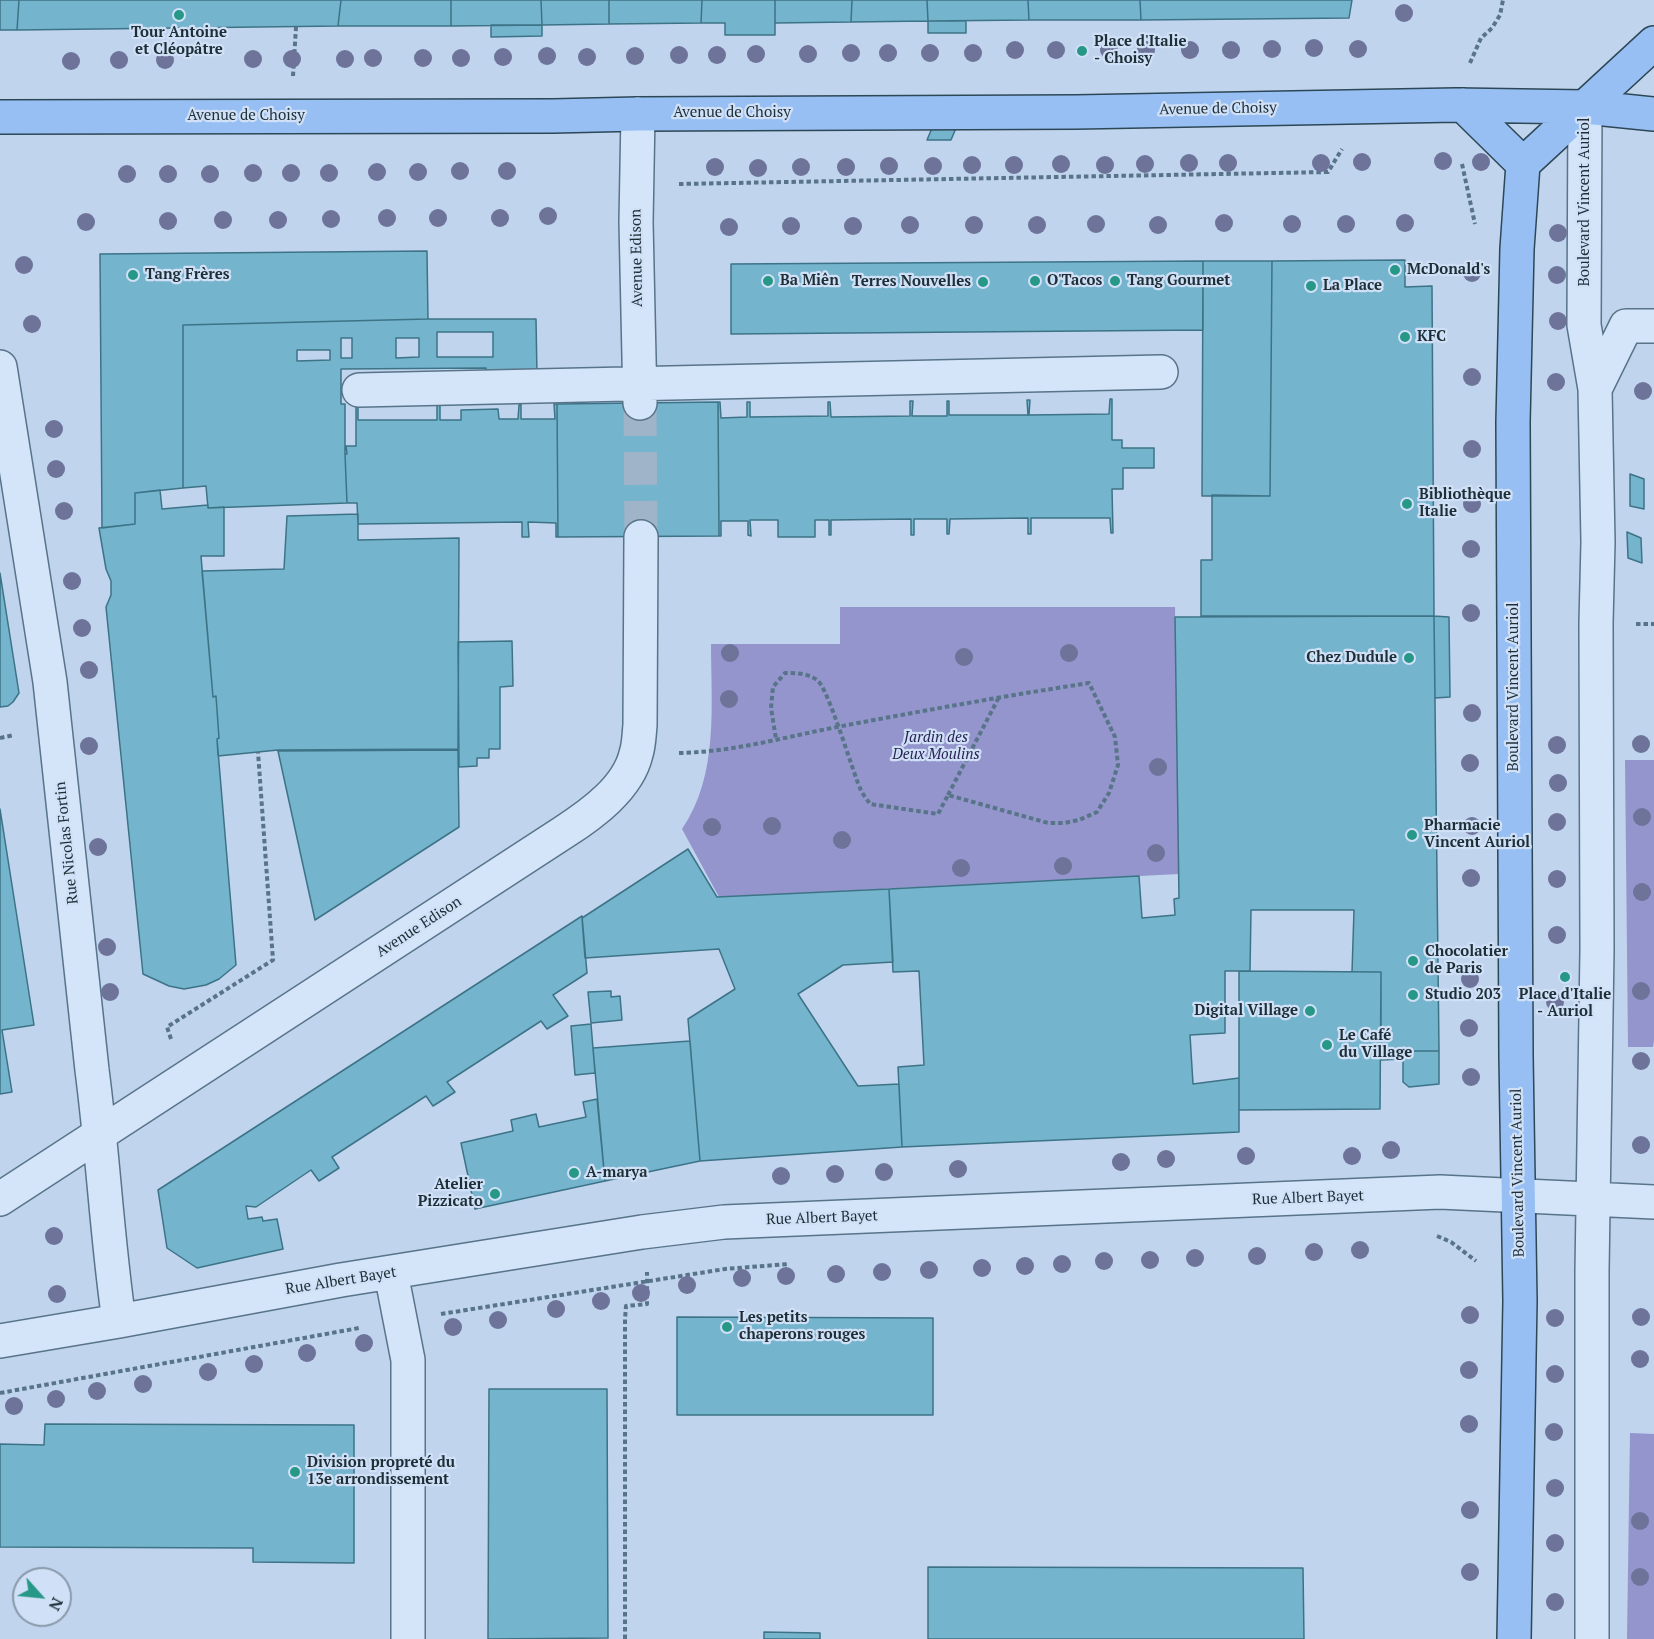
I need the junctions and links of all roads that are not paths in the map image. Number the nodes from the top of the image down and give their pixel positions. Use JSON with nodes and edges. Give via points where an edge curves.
{"nodes":[{"id":1,"x":1654,"y":43,"type":"edge"},
{"id":2,"x":1463,"y":105,"type":"junction"},
{"id":3,"x":1585,"y":107,"type":"junction"},
{"id":4,"x":638,"y":114,"type":"junction"},
{"id":5,"x":1654,"y":114,"type":"edge"},
{"id":6,"x":0,"y":117,"type":"edge"},
{"id":7,"x":1523,"y":164,"type":"junction"},
{"id":8,"x":1654,"y":326,"type":"edge"},
{"id":9,"x":0,"y":367,"type":"edge"},
{"id":10,"x":1161,"y":372,"type":"dead end"},
{"id":11,"x":1595,"y":389,"type":"junction"},
{"id":12,"x":359,"y":390,"type":"dead end"},
{"id":13,"x":640,"y":393,"type":"junction"},
{"id":14,"x":641,"y":537,"type":"tunnel mouth"},
{"id":15,"x":100,"y":1133,"type":"junction"},
{"id":16,"x":1518,"y":1196,"type":"junction"},
{"id":17,"x":0,"y":1199,"type":"edge"},
{"id":18,"x":1593,"y":1200,"type":"junction"},
{"id":19,"x":1654,"y":1202,"type":"edge"},
{"id":20,"x":391,"y":1273,"type":"junction"},
{"id":21,"x":119,"y":1321,"type":"junction"},
{"id":22,"x":0,"y":1341,"type":"edge"},
{"id":23,"x":408,"y":1639,"type":"edge"},
{"id":24,"x":1514,"y":1639,"type":"edge"},
{"id":25,"x":1592,"y":1639,"type":"edge"}],
"edges":[{"from":1,"to":3,"type":"main road"},
{"from":2,"to":3,"type":"main road","name":"Avenue de Choisy"},
{"from":2,"to":4,"type":"main road","name":"Avenue de Choisy"},
{"from":2,"to":7,"type":"main road"},
{"from":3,"to":5,"type":"main road","name":"Avenue de Choisy"},
{"from":3,"to":7,"type":"main road","name":"Boulevard Vincent Auriol"},
{"from":3,"to":11,"type":"street","name":"Boulevard Vincent Auriol","via":[[1584,326]]},
{"from":4,"to":6,"type":"main road","name":"Avenue de Choisy"},
{"from":4,"to":13,"type":"street","name":"Avenue Edison"},
{"from":7,"to":16,"type":"main road","name":"Boulevard Vincent Auriol","via":[[1513,422]]},
{"from":8,"to":11,"type":"street","via":[[1626,326]]},
{"from":9,"to":15,"type":"street","name":"Rue Nicolas Fortin","via":[[50,682]]},
{"from":10,"to":13,"type":"street"},
{"from":11,"to":18,"type":"street","name":"Boulevard Vincent Auriol","via":[[1597,950]]},
{"from":12,"to":13,"type":"street"},
{"from":14,"to":15,"type":"street","name":"Avenue Edison","via":[[640,725],[636,755],[625,779],[600,806],[564,832]]},
{"from":15,"to":17,"type":"street","name":"Avenue Edison"},
{"from":15,"to":21,"type":"street","name":"Rue Nicolas Fortin"},
{"from":16,"to":18,"type":"street","name":"Rue Albert Bayet"},
{"from":16,"to":20,"type":"street","name":"Rue Albert Bayet","via":[[1440,1192],[724,1222]]},
{"from":16,"to":24,"type":"main road","name":"Boulevard Vincent Auriol"},
{"from":18,"to":19,"type":"street","name":"Rue Albert Bayet"},
{"from":18,"to":25,"type":"street","name":"Boulevard Vincent Auriol"},
{"from":20,"to":21,"type":"street","name":"Rue Albert Bayet"},
{"from":20,"to":23,"type":"street","via":[[408,1360]]},
{"from":21,"to":22,"type":"street","name":"Rue Albert Bayet"}]}
